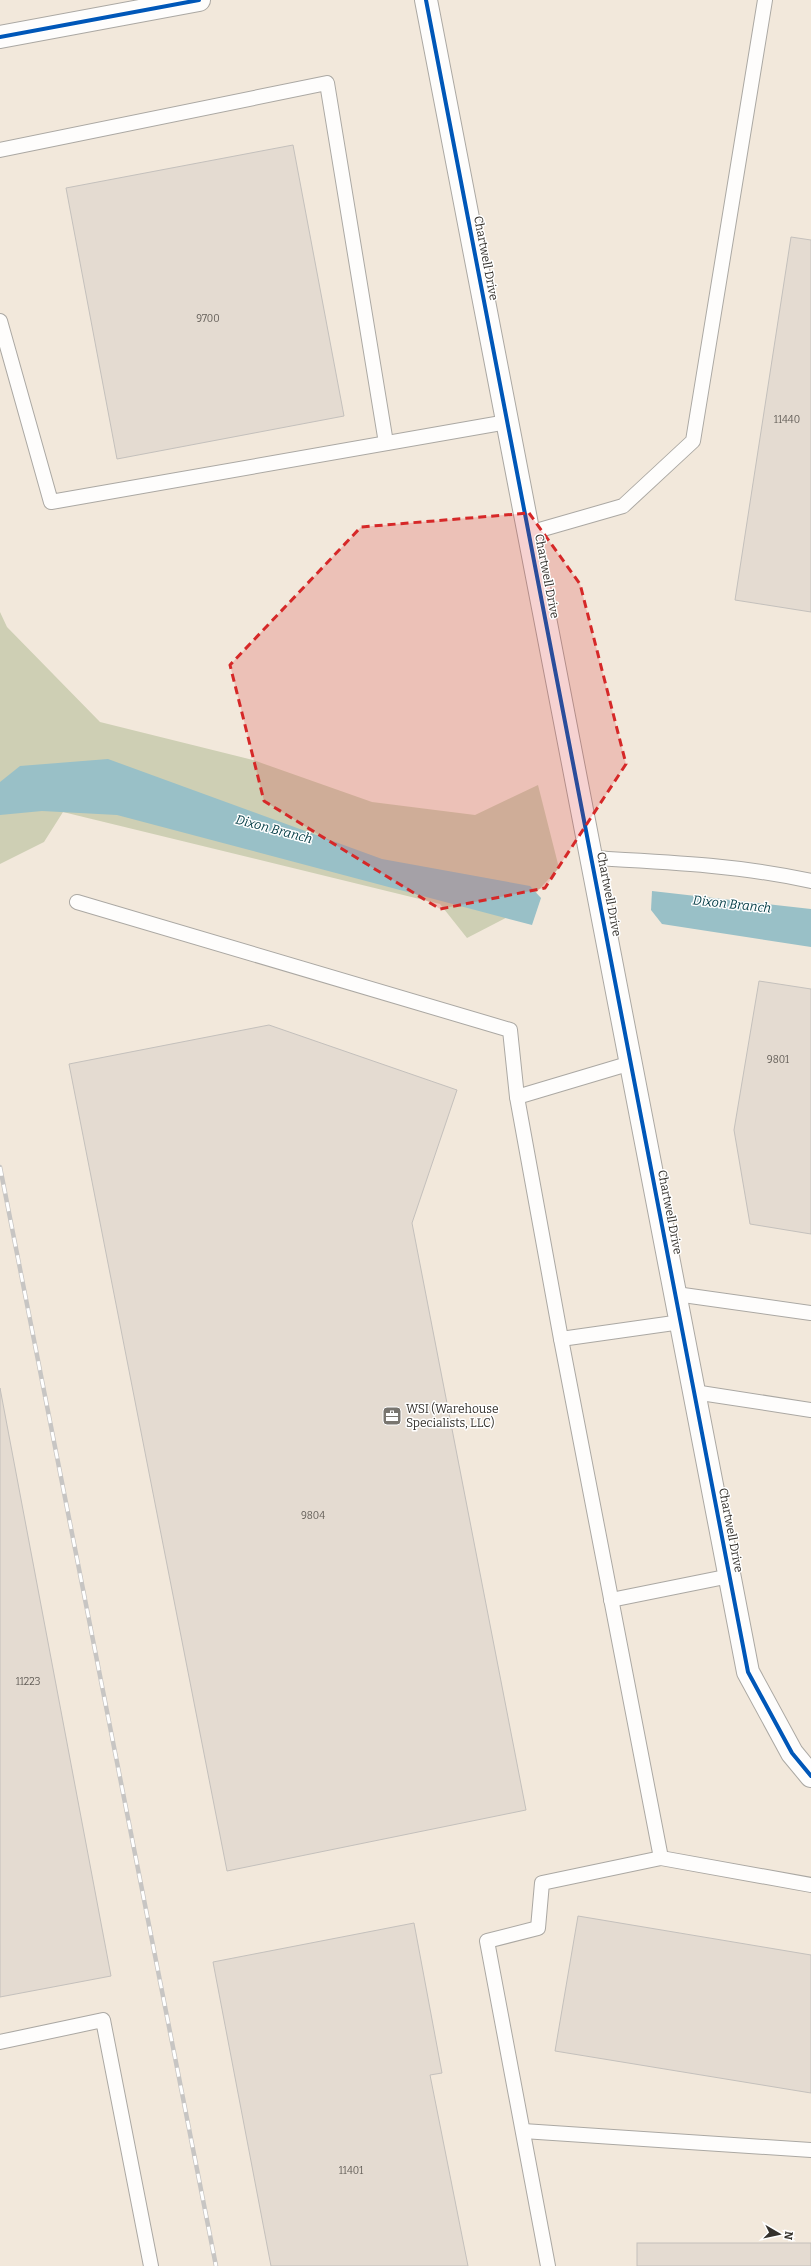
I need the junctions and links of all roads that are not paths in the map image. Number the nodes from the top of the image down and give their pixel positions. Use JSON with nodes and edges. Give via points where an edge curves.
{"nodes":[{"id":1,"x":199,"y":0,"type":"edge"},
{"id":2,"x":426,"y":0,"type":"edge"},
{"id":3,"x":765,"y":0,"type":"edge"},
{"id":4,"x":0,"y":38,"type":"edge"},
{"id":5,"x":0,"y":150,"type":"edge"},
{"id":6,"x":0,"y":322,"type":"edge"},
{"id":7,"x":507,"y":422,"type":"junction"},
{"id":8,"x":386,"y":443,"type":"junction"},
{"id":9,"x":529,"y":533,"type":"junction"},
{"id":10,"x":592,"y":858,"type":"junction"},
{"id":11,"x":811,"y":881,"type":"edge"},
{"id":12,"x":77,"y":902,"type":"dead end"},
{"id":13,"x":631,"y":1063,"type":"junction"},
{"id":14,"x":517,"y":1097,"type":"junction"},
{"id":15,"x":676,"y":1294,"type":"junction"},
{"id":16,"x":811,"y":1313,"type":"edge"},
{"id":17,"x":680,"y":1322,"type":"junction"},
{"id":18,"x":560,"y":1339,"type":"junction"},
{"id":19,"x":694,"y":1392,"type":"junction"},
{"id":20,"x":811,"y":1410,"type":"edge"},
{"id":21,"x":730,"y":1576,"type":"junction"},
{"id":22,"x":611,"y":1600,"type":"junction"},
{"id":23,"x":811,"y":1776,"type":"edge"},
{"id":24,"x":661,"y":1858,"type":"junction"},
{"id":25,"x":811,"y":1885,"type":"edge"},
{"id":26,"x":0,"y":2042,"type":"edge"},
{"id":27,"x":523,"y":2131,"type":"junction"},
{"id":28,"x":811,"y":2150,"type":"edge"},
{"id":29,"x":150,"y":2266,"type":"edge"},
{"id":30,"x":548,"y":2266,"type":"edge"}],
"edges":[{"from":1,"to":4,"type":"street"},
{"from":2,"to":7,"type":"street","name":"Chartwell Drive"},
{"from":3,"to":9,"type":"lane","via":[[693,441],[623,506]]},
{"from":5,"to":8,"type":"lane","via":[[326,83]]},
{"from":6,"to":8,"type":"lane","via":[[51,502]]},
{"from":7,"to":8,"type":"lane"},
{"from":7,"to":9,"type":"street","name":"Chartwell Drive"},
{"from":9,"to":10,"type":"street","name":"Chartwell Drive"},
{"from":10,"to":11,"type":"lane","via":[[697,864],[776,873]]},
{"from":10,"to":13,"type":"street","name":"Chartwell Drive"},
{"from":12,"to":14,"type":"lane","via":[[510,1030]]},
{"from":13,"to":14,"type":"lane"},
{"from":13,"to":15,"type":"street","name":"Chartwell Drive"},
{"from":14,"to":18,"type":"lane"},
{"from":15,"to":16,"type":"lane"},
{"from":15,"to":17,"type":"street","name":"Chartwell Drive"},
{"from":17,"to":18,"type":"lane"},
{"from":17,"to":19,"type":"street","name":"Chartwell Drive"},
{"from":18,"to":22,"type":"lane"},
{"from":19,"to":20,"type":"lane"},
{"from":19,"to":21,"type":"street","name":"Chartwell Drive"},
{"from":21,"to":22,"type":"lane"},
{"from":21,"to":23,"type":"street","name":"Chartwell Drive","via":[[748,1672],[792,1753]]},
{"from":22,"to":24,"type":"lane"},
{"from":24,"to":25,"type":"lane"},
{"from":24,"to":27,"type":"lane","via":[[542,1883],[538,1928],[487,1941]]},
{"from":26,"to":29,"type":"lane","via":[[104,2020]]},
{"from":27,"to":28,"type":"lane"},
{"from":27,"to":30,"type":"lane"}]}
